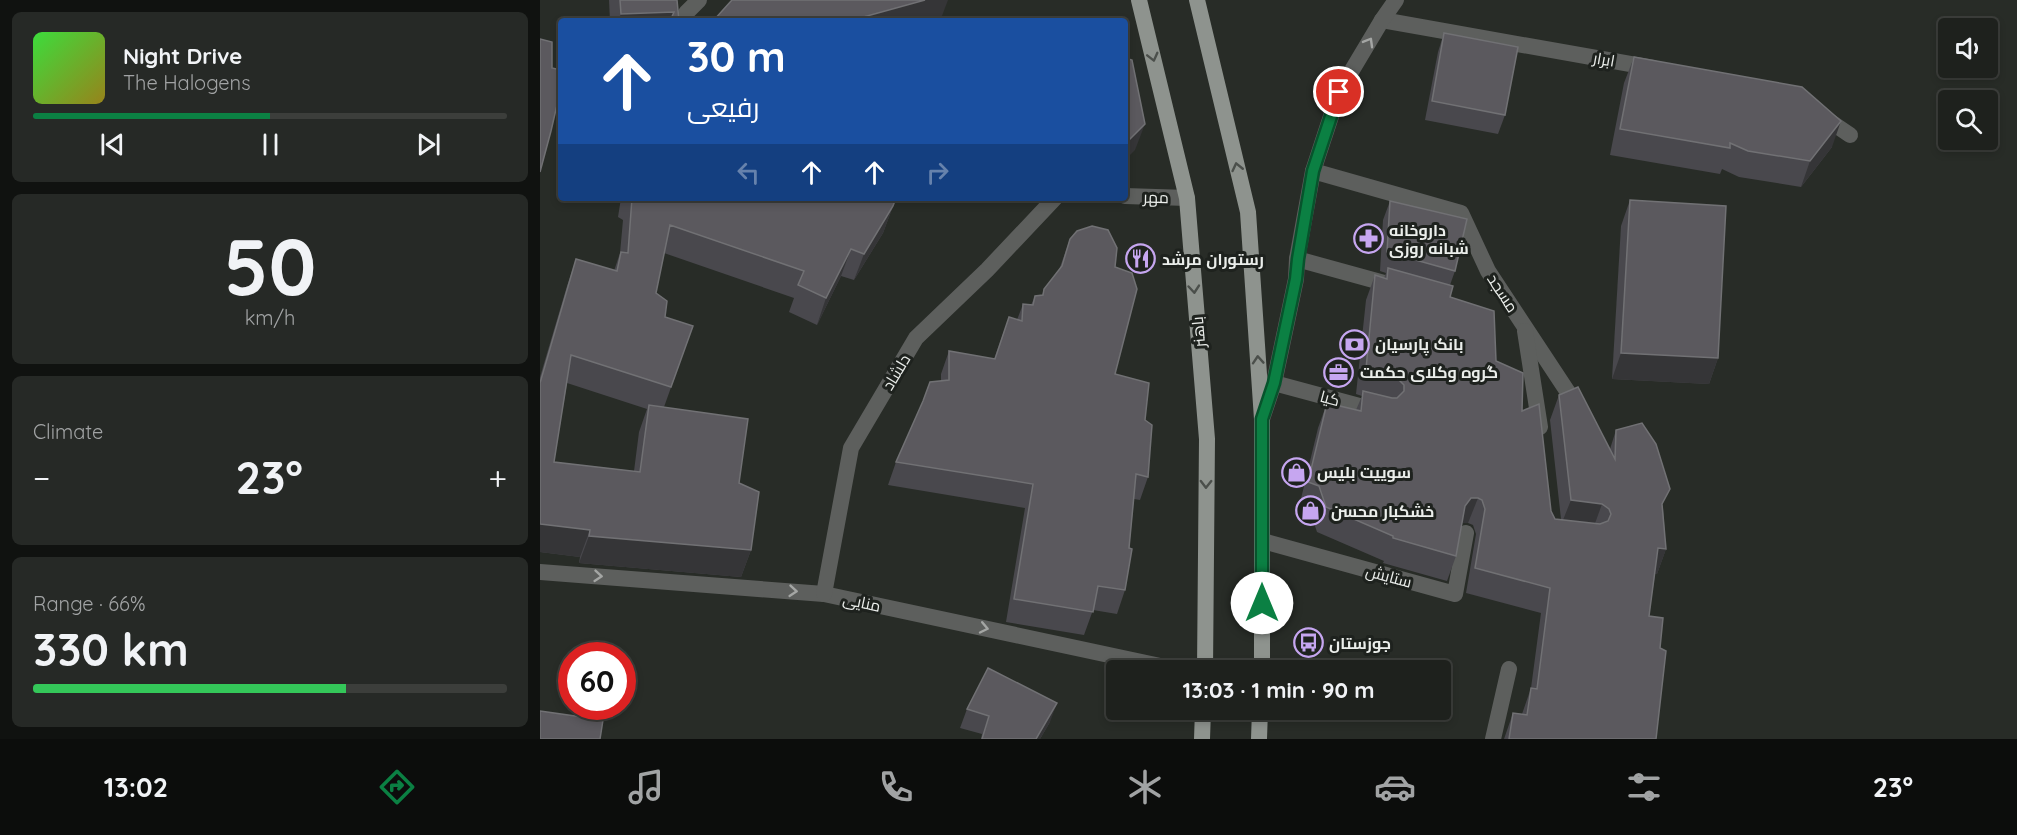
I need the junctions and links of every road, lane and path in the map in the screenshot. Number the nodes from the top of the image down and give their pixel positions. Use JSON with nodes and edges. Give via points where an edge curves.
{"nodes":[{"id":1,"x":699,"y":0,"type":"edge"},
{"id":2,"x":1139,"y":0,"type":"edge"},
{"id":3,"x":1197,"y":0,"type":"edge"},
{"id":4,"x":1396,"y":0,"type":"edge"},
{"id":5,"x":686,"y":18,"type":"edge"},
{"id":6,"x":1382,"y":20,"type":"junction"},
{"id":7,"x":1664,"y":70,"type":"edge"},
{"id":8,"x":1811,"y":109,"type":"edge"},
{"id":9,"x":1850,"y":135,"type":"dead end"},
{"id":10,"x":1313,"y":171,"type":"junction"},
{"id":11,"x":1128,"y":196,"type":"edge"},
{"id":12,"x":1187,"y":198,"type":"junction"},
{"id":13,"x":1052,"y":201,"type":"edge"},
{"id":14,"x":1298,"y":259,"type":"junction"},
{"id":15,"x":1409,"y":290,"type":"edge"},
{"id":16,"x":1524,"y":326,"type":"junction"},
{"id":17,"x":1274,"y":383,"type":"junction"},
{"id":18,"x":1385,"y":413,"type":"edge"},
{"id":19,"x":1262,"y":419,"type":"junction"},
{"id":20,"x":1586,"y":419,"type":"edge"},
{"id":21,"x":1542,"y":445,"type":"edge"},
{"id":22,"x":1466,"y":533,"type":"edge"},
{"id":23,"x":1263,"y":541,"type":"junction"},
{"id":24,"x":540,"y":572,"type":"edge"},
{"id":25,"x":824,"y":594,"type":"junction"},
{"id":26,"x":1132,"y":660,"type":"edge"},
{"id":27,"x":1204,"y":660,"type":"edge"},
{"id":28,"x":1262,"y":660,"type":"edge"},
{"id":29,"x":1509,"y":669,"type":"dead end"},
{"id":30,"x":1203,"y":720,"type":"edge"},
{"id":31,"x":1260,"y":720,"type":"edge"},
{"id":32,"x":1202,"y":739,"type":"edge"},
{"id":33,"x":1259,"y":739,"type":"edge"},
{"id":34,"x":1493,"y":739,"type":"edge"}],
"edges":[{"from":1,"to":5,"type":"street"},
{"from":2,"to":12,"type":"main road","name":"باهنر","one_way":true},
{"from":19,"to":3,"type":"main road","one_way":true,"via":[[1248,212]]},
{"from":4,"to":6,"type":"street"},
{"from":6,"to":7,"type":"street","name":"ابرار"},
{"from":10,"to":6,"type":"street","one_way":true,"via":[[1339,92]]},
{"from":8,"to":9,"type":"street"},
{"from":10,"to":14,"type":"street"},
{"from":10,"to":16,"type":"street","name":"مسجد","via":[[1461,213],[1488,271]]},
{"from":11,"to":12,"type":"street","name":"مهر"},
{"from":12,"to":27,"type":"main road","name":"باهنر","one_way":true,"via":[[1207,439]]},
{"from":13,"to":25,"type":"street","name":"دلشاد","via":[[915,339],[851,448]]},
{"from":14,"to":15,"type":"street"},
{"from":14,"to":17,"type":"street"},
{"from":16,"to":20,"type":"street","name":"مسجد"},
{"from":16,"to":21,"type":"street"},
{"from":17,"to":18,"type":"street","name":"کیا"},
{"from":17,"to":19,"type":"street"},
{"from":19,"to":23,"type":"main road"},
{"from":22,"to":23,"type":"street","name":"ستایش","via":[[1455,594]]},
{"from":23,"to":28,"type":"main road"},
{"from":24,"to":25,"type":"street","name":"منایی","one_way":true},
{"from":25,"to":26,"type":"street","name":"منایی","one_way":true},
{"from":29,"to":34,"type":"street"},
{"from":30,"to":32,"type":"main road"},
{"from":31,"to":33,"type":"main road"}]}
